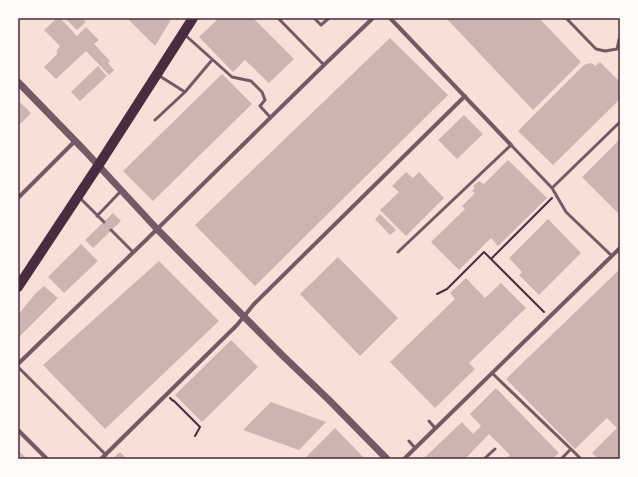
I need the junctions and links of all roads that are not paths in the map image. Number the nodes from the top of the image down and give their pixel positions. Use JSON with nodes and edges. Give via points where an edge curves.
{"nodes":[{"id":1,"x":193,"y":18,"type":"edge"},
{"id":2,"x":278,"y":18,"type":"edge"},
{"id":3,"x":314,"y":18,"type":"edge"},
{"id":4,"x":329,"y":18,"type":"edge"},
{"id":5,"x":373,"y":18,"type":"edge"},
{"id":6,"x":390,"y":18,"type":"edge"},
{"id":7,"x":566,"y":18,"type":"edge"},
{"id":8,"x":183,"y":33,"type":"junction"},
{"id":9,"x":620,"y":38,"type":"edge"},
{"id":10,"x":619,"y":50,"type":"edge"},
{"id":11,"x":212,"y":60,"type":"junction"},
{"id":12,"x":324,"y":65,"type":"junction"},
{"id":13,"x":157,"y":75,"type":"junction"},
{"id":14,"x":18,"y":82,"type":"edge"},
{"id":15,"x":185,"y":92,"type":"junction"},
{"id":16,"x":465,"y":96,"type":"junction"},
{"id":17,"x":270,"y":117,"type":"junction"},
{"id":18,"x":155,"y":120,"type":"dead end"},
{"id":19,"x":620,"y":122,"type":"edge"},
{"id":20,"x":75,"y":141,"type":"junction"},
{"id":21,"x":511,"y":145,"type":"junction"},
{"id":22,"x":98,"y":166,"type":"junction"},
{"id":23,"x":552,"y":188,"type":"junction"},
{"id":24,"x":121,"y":191,"type":"junction"},
{"id":25,"x":78,"y":197,"type":"junction"},
{"id":26,"x":18,"y":198,"type":"edge"},
{"id":27,"x":97,"y":216,"type":"junction"},
{"id":28,"x":104,"y":222,"type":"dead end"},
{"id":29,"x":157,"y":229,"type":"junction"},
{"id":30,"x":112,"y":230,"type":"dead end"},
{"id":31,"x":620,"y":248,"type":"edge"},
{"id":32,"x":134,"y":252,"type":"junction"},
{"id":33,"x":398,"y":252,"type":"dead end"},
{"id":34,"x":612,"y":256,"type":"junction"},
{"id":35,"x":18,"y":287,"type":"edge"},
{"id":36,"x":244,"y":316,"type":"junction"},
{"id":37,"x":18,"y":366,"type":"edge"},
{"id":38,"x":492,"y":373,"type":"junction"},
{"id":39,"x":429,"y":421,"type":"dead end"},
{"id":40,"x":435,"y":428,"type":"junction"},
{"id":41,"x":18,"y":430,"type":"edge"},
{"id":42,"x":409,"y":441,"type":"dead end"},
{"id":43,"x":415,"y":448,"type":"junction"},
{"id":44,"x":495,"y":449,"type":"dead end"},
{"id":45,"x":571,"y":449,"type":"junction"},
{"id":46,"x":106,"y":454,"type":"junction"},
{"id":47,"x":47,"y":459,"type":"edge"},
{"id":48,"x":101,"y":459,"type":"edge"},
{"id":49,"x":387,"y":459,"type":"edge"},
{"id":50,"x":404,"y":459,"type":"edge"},
{"id":51,"x":484,"y":459,"type":"edge"},
{"id":52,"x":561,"y":459,"type":"edge"},
{"id":53,"x":581,"y":459,"type":"edge"}],
"edges":[{"from":1,"to":8,"type":"main road"},
{"from":2,"to":12,"type":"lane"},
{"from":3,"to":4,"type":"lane","via":[[322,25]]},
{"from":5,"to":12,"type":"street"},
{"from":6,"to":16,"type":"street"},
{"from":7,"to":10,"type":"lane","via":[[596,49]]},
{"from":8,"to":11,"type":"lane"},
{"from":8,"to":13,"type":"main road"},
{"from":9,"to":10,"type":"lane"},
{"from":11,"to":15,"type":"lane"},
{"from":11,"to":17,"type":"lane","via":[[232,77],[251,81],[262,92],[265,100],[260,106]]},
{"from":12,"to":17,"type":"street"},
{"from":13,"to":15,"type":"lane"},
{"from":13,"to":22,"type":"main road"},
{"from":14,"to":20,"type":"street"},
{"from":15,"to":18,"type":"lane"},
{"from":16,"to":21,"type":"street"},
{"from":16,"to":36,"type":"street"},
{"from":17,"to":29,"type":"street"},
{"from":19,"to":23,"type":"lane"},
{"from":20,"to":22,"type":"street"},
{"from":20,"to":26,"type":"street"},
{"from":21,"to":23,"type":"lane"},
{"from":21,"to":33,"type":"lane"},
{"from":22,"to":24,"type":"street"},
{"from":22,"to":25,"type":"main road"},
{"from":23,"to":34,"type":"lane","via":[[566,212]]},
{"from":24,"to":27,"type":"lane"},
{"from":24,"to":29,"type":"street"},
{"from":25,"to":27,"type":"lane"},
{"from":25,"to":35,"type":"main road"},
{"from":27,"to":28,"type":"lane"},
{"from":29,"to":32,"type":"street"},
{"from":29,"to":36,"type":"street"},
{"from":30,"to":32,"type":"lane"},
{"from":31,"to":34,"type":"street"},
{"from":32,"to":37,"type":"street"},
{"from":34,"to":38,"type":"street"},
{"from":36,"to":46,"type":"street"},
{"from":36,"to":49,"type":"street"},
{"from":37,"to":46,"type":"lane"},
{"from":38,"to":40,"type":"street"},
{"from":38,"to":45,"type":"lane"},
{"from":39,"to":40,"type":"lane"},
{"from":40,"to":43,"type":"street"},
{"from":41,"to":47,"type":"street"},
{"from":42,"to":43,"type":"lane"},
{"from":43,"to":50,"type":"street"},
{"from":44,"to":51,"type":"lane"},
{"from":45,"to":52,"type":"lane"},
{"from":45,"to":53,"type":"lane"},
{"from":46,"to":48,"type":"street"}]}
